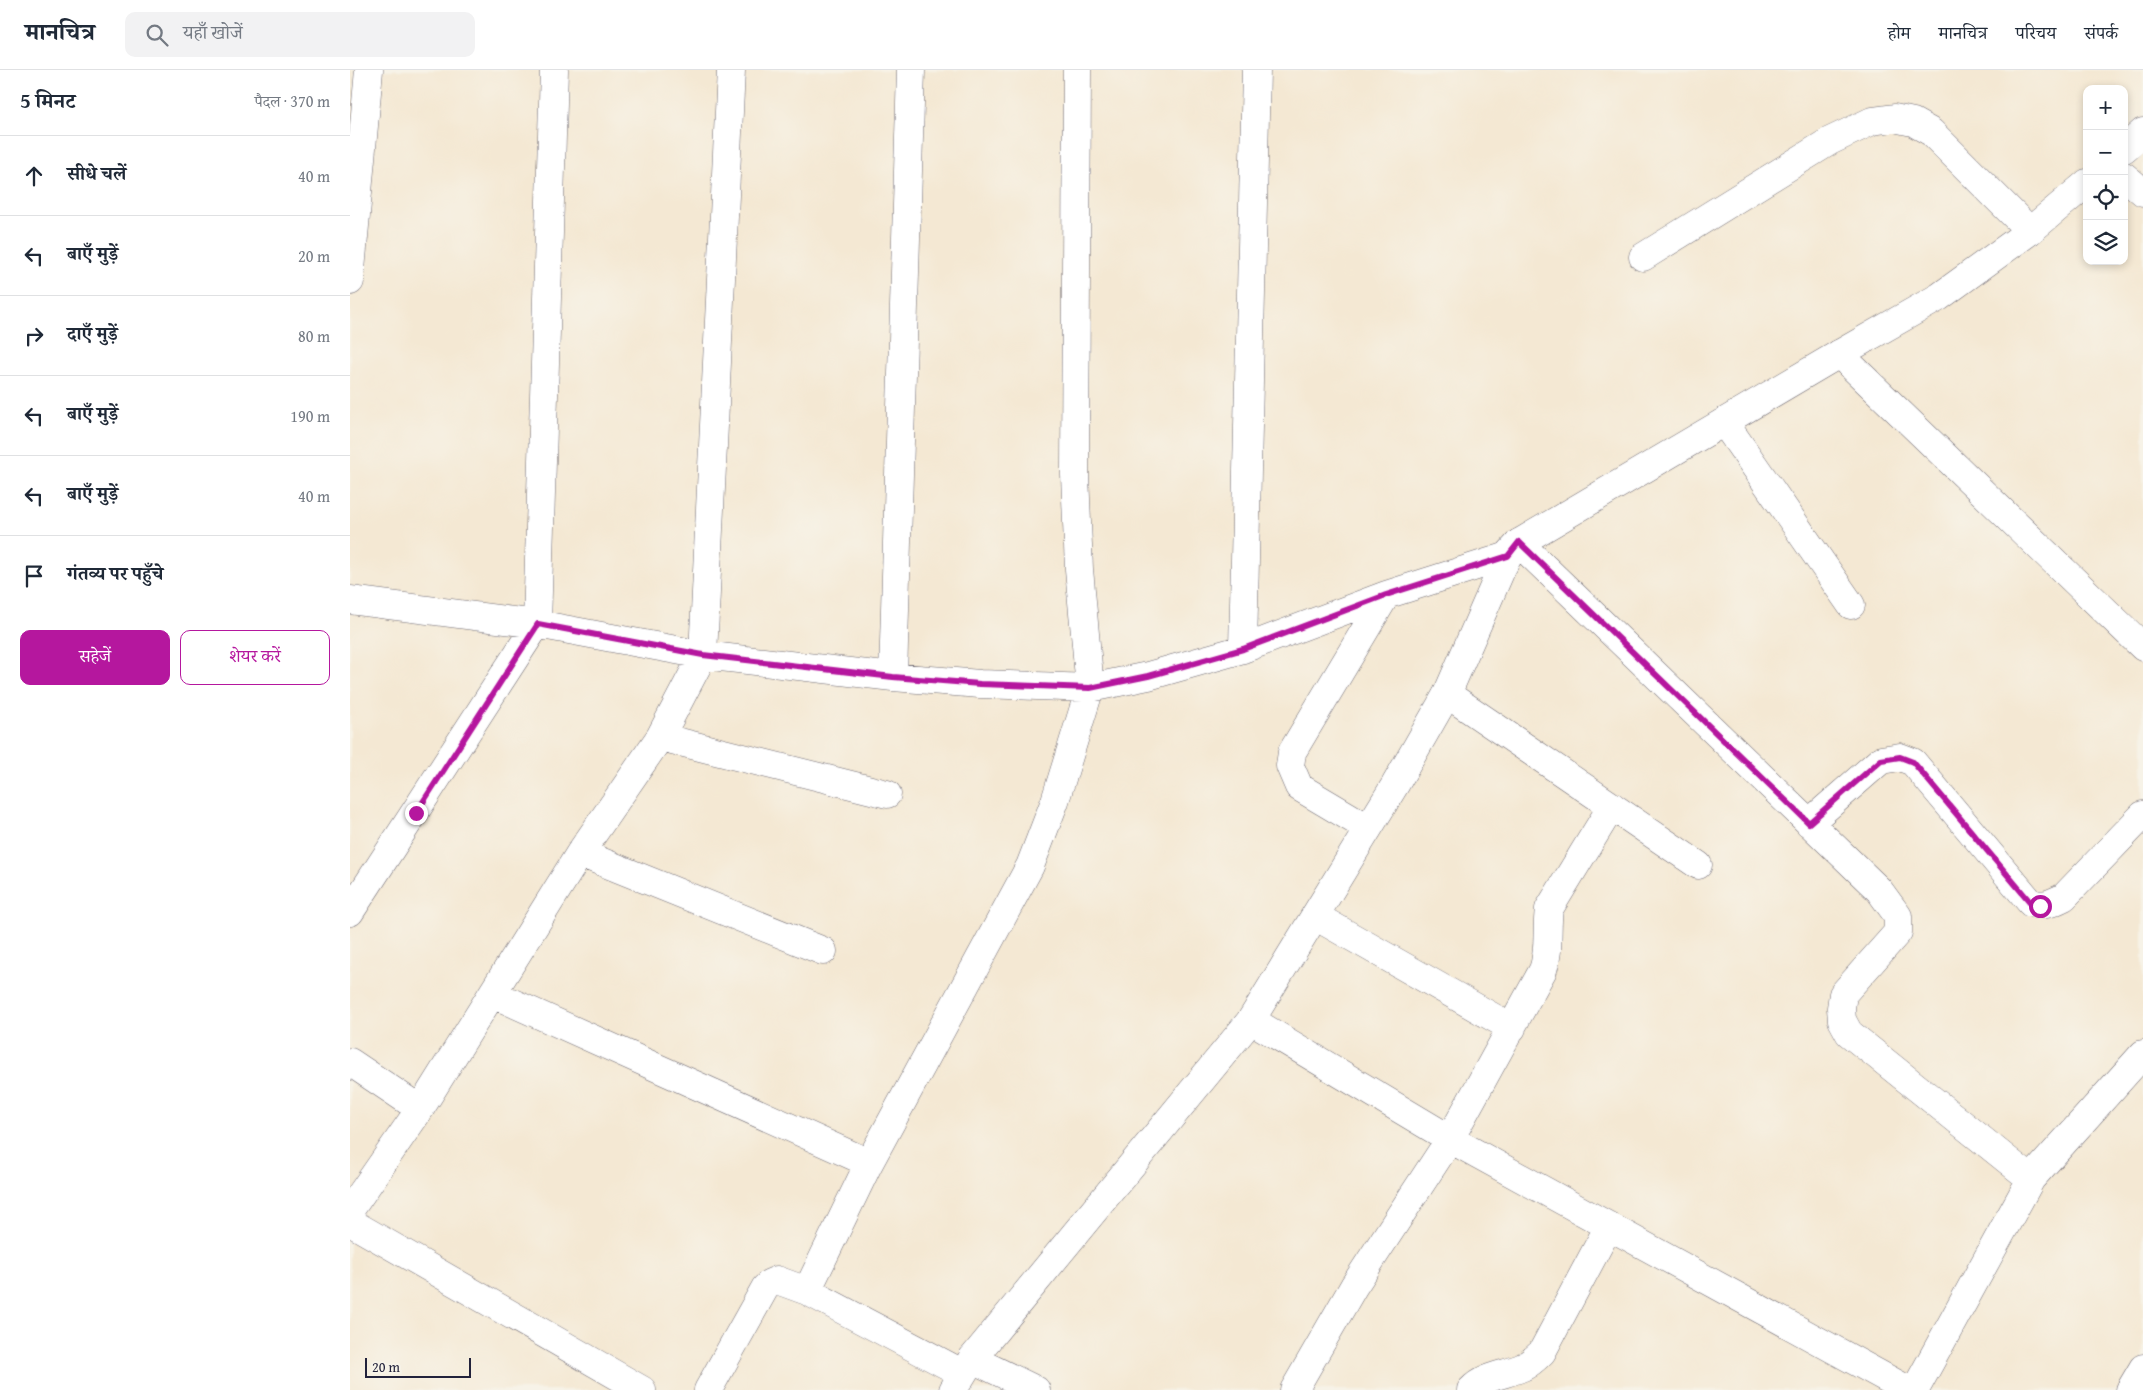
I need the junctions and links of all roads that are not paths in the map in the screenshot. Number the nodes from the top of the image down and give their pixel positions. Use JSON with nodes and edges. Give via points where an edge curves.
{"nodes":[{"id":1,"x":369,"y":70,"type":"edge"},
{"id":2,"x":554,"y":70,"type":"edge"},
{"id":3,"x":731,"y":70,"type":"edge"},
{"id":4,"x":911,"y":70,"type":"edge"},
{"id":5,"x":1077,"y":70,"type":"edge"},
{"id":6,"x":1256,"y":70,"type":"edge"},
{"id":7,"x":2143,"y":132,"type":"edge"},
{"id":8,"x":2128,"y":145,"type":"edge"},
{"id":9,"x":2128,"y":179,"type":"edge"},
{"id":10,"x":2083,"y":186,"type":"edge"},
{"id":11,"x":2143,"y":192,"type":"edge"},
{"id":12,"x":2030,"y":231,"type":"junction"},
{"id":13,"x":1643,"y":257,"type":"dead end"},
{"id":14,"x":350,"y":281,"type":"edge"},
{"id":15,"x":1839,"y":354,"type":"junction"},
{"id":16,"x":1724,"y":422,"type":"junction"},
{"id":17,"x":1513,"y":549,"type":"junction"},
{"id":18,"x":1386,"y":595,"type":"junction"},
{"id":19,"x":350,"y":600,"type":"edge"},
{"id":20,"x":1851,"y":605,"type":"dead end"},
{"id":21,"x":538,"y":624,"type":"junction"},
{"id":22,"x":2143,"y":647,"type":"edge"},
{"id":23,"x":1243,"y":649,"type":"junction"},
{"id":24,"x":703,"y":655,"type":"junction"},
{"id":25,"x":893,"y":677,"type":"junction"},
{"id":26,"x":1090,"y":688,"type":"junction"},
{"id":27,"x":1447,"y":694,"type":"junction"},
{"id":28,"x":660,"y":737,"type":"junction"},
{"id":29,"x":887,"y":794,"type":"dead end"},
{"id":30,"x":1612,"y":806,"type":"junction"},
{"id":31,"x":2143,"y":815,"type":"edge"},
{"id":32,"x":1809,"y":823,"type":"junction"},
{"id":33,"x":1368,"y":828,"type":"junction"},
{"id":34,"x":580,"y":853,"type":"junction"},
{"id":35,"x":1698,"y":865,"type":"dead end"},
{"id":36,"x":350,"y":912,"type":"edge"},
{"id":37,"x":1315,"y":916,"type":"junction"},
{"id":38,"x":823,"y":950,"type":"dead end"},
{"id":39,"x":493,"y":994,"type":"junction"},
{"id":40,"x":1251,"y":1020,"type":"junction"},
{"id":41,"x":1512,"y":1028,"type":"junction"},
{"id":42,"x":2143,"y":1054,"type":"edge"},
{"id":43,"x":350,"y":1062,"type":"edge"},
{"id":44,"x":420,"y":1109,"type":"junction"},
{"id":45,"x":1450,"y":1139,"type":"junction"},
{"id":46,"x":870,"y":1163,"type":"junction"},
{"id":47,"x":2031,"y":1179,"type":"junction"},
{"id":48,"x":350,"y":1210,"type":"edge"},
{"id":49,"x":350,"y":1222,"type":"edge"},
{"id":50,"x":1609,"y":1226,"type":"junction"},
{"id":51,"x":807,"y":1291,"type":"junction"},
{"id":52,"x":2143,"y":1368,"type":"edge"},
{"id":53,"x":962,"y":1374,"type":"edge"},
{"id":54,"x":642,"y":1390,"type":"edge"},
{"id":55,"x":708,"y":1390,"type":"edge"},
{"id":56,"x":1036,"y":1390,"type":"edge"},
{"id":57,"x":1294,"y":1390,"type":"edge"},
{"id":58,"x":1472,"y":1390,"type":"edge"},
{"id":59,"x":1908,"y":1390,"type":"edge"},
{"id":60,"x":1915,"y":1390,"type":"edge"},
{"id":61,"x":2130,"y":1390,"type":"edge"}],
"edges":[{"from":1,"to":14,"type":"street"},
{"from":2,"to":21,"type":"street"},
{"from":3,"to":24,"type":"street"},
{"from":4,"to":25,"type":"street"},
{"from":5,"to":26,"type":"street","via":[[1075,474],[1079,569]]},
{"from":6,"to":23,"type":"street"},
{"from":7,"to":8,"type":"street"},
{"from":9,"to":11,"type":"street"},
{"from":10,"to":12,"type":"street"},
{"from":12,"to":13,"type":"street","via":[[1931,132],[1913,122],[1894,118],[1872,121],[1830,141]]},
{"from":12,"to":15,"type":"street","via":[[1939,297]]},
{"from":15,"to":16,"type":"street"},
{"from":15,"to":22,"type":"street"},
{"from":16,"to":17,"type":"street"},
{"from":16,"to":20,"type":"street"},
{"from":17,"to":18,"type":"street"},
{"from":17,"to":27,"type":"street"},
{"from":17,"to":32,"type":"street"},
{"from":18,"to":23,"type":"street"},
{"from":18,"to":33,"type":"street","via":[[1292,752],[1290,766],[1299,787]]},
{"from":19,"to":21,"type":"street"},
{"from":21,"to":24,"type":"street"},
{"from":21,"to":36,"type":"street"},
{"from":23,"to":26,"type":"street","via":[[1148,676]]},
{"from":24,"to":25,"type":"street"},
{"from":24,"to":28,"type":"street"},
{"from":25,"to":26,"type":"street"},
{"from":26,"to":46,"type":"street","via":[[1055,801],[1030,866]]},
{"from":27,"to":30,"type":"street"},
{"from":27,"to":33,"type":"street"},
{"from":28,"to":29,"type":"street"},
{"from":28,"to":34,"type":"street"},
{"from":30,"to":35,"type":"street"},
{"from":30,"to":41,"type":"street","via":[[1550,909],[1548,958]]},
{"from":31,"to":32,"type":"street","via":[[2064,898],[2040,906],[2031,903],[1913,762],[1900,757],[1881,760]]},
{"from":32,"to":47,"type":"street","via":[[1879,890],[1898,916],[1898,932],[1843,994],[1842,1020],[1849,1032]]},
{"from":33,"to":37,"type":"street"},
{"from":34,"to":38,"type":"street"},
{"from":34,"to":39,"type":"street"},
{"from":37,"to":40,"type":"street"},
{"from":37,"to":41,"type":"street"},
{"from":39,"to":44,"type":"street"},
{"from":39,"to":46,"type":"street"},
{"from":40,"to":45,"type":"street"},
{"from":40,"to":53,"type":"street"},
{"from":41,"to":45,"type":"street"},
{"from":42,"to":47,"type":"street"},
{"from":43,"to":44,"type":"street"},
{"from":44,"to":48,"type":"street"},
{"from":45,"to":50,"type":"street"},
{"from":45,"to":57,"type":"street","via":[[1354,1286]]},
{"from":46,"to":51,"type":"street"},
{"from":47,"to":60,"type":"street"},
{"from":49,"to":54,"type":"street"},
{"from":50,"to":58,"type":"street","via":[[1542,1352],[1521,1368],[1484,1380]]},
{"from":50,"to":59,"type":"street"},
{"from":51,"to":53,"type":"street"},
{"from":51,"to":55,"type":"street","via":[[777,1280],[770,1283]]},
{"from":52,"to":61,"type":"street"},
{"from":53,"to":56,"type":"street"}]}
